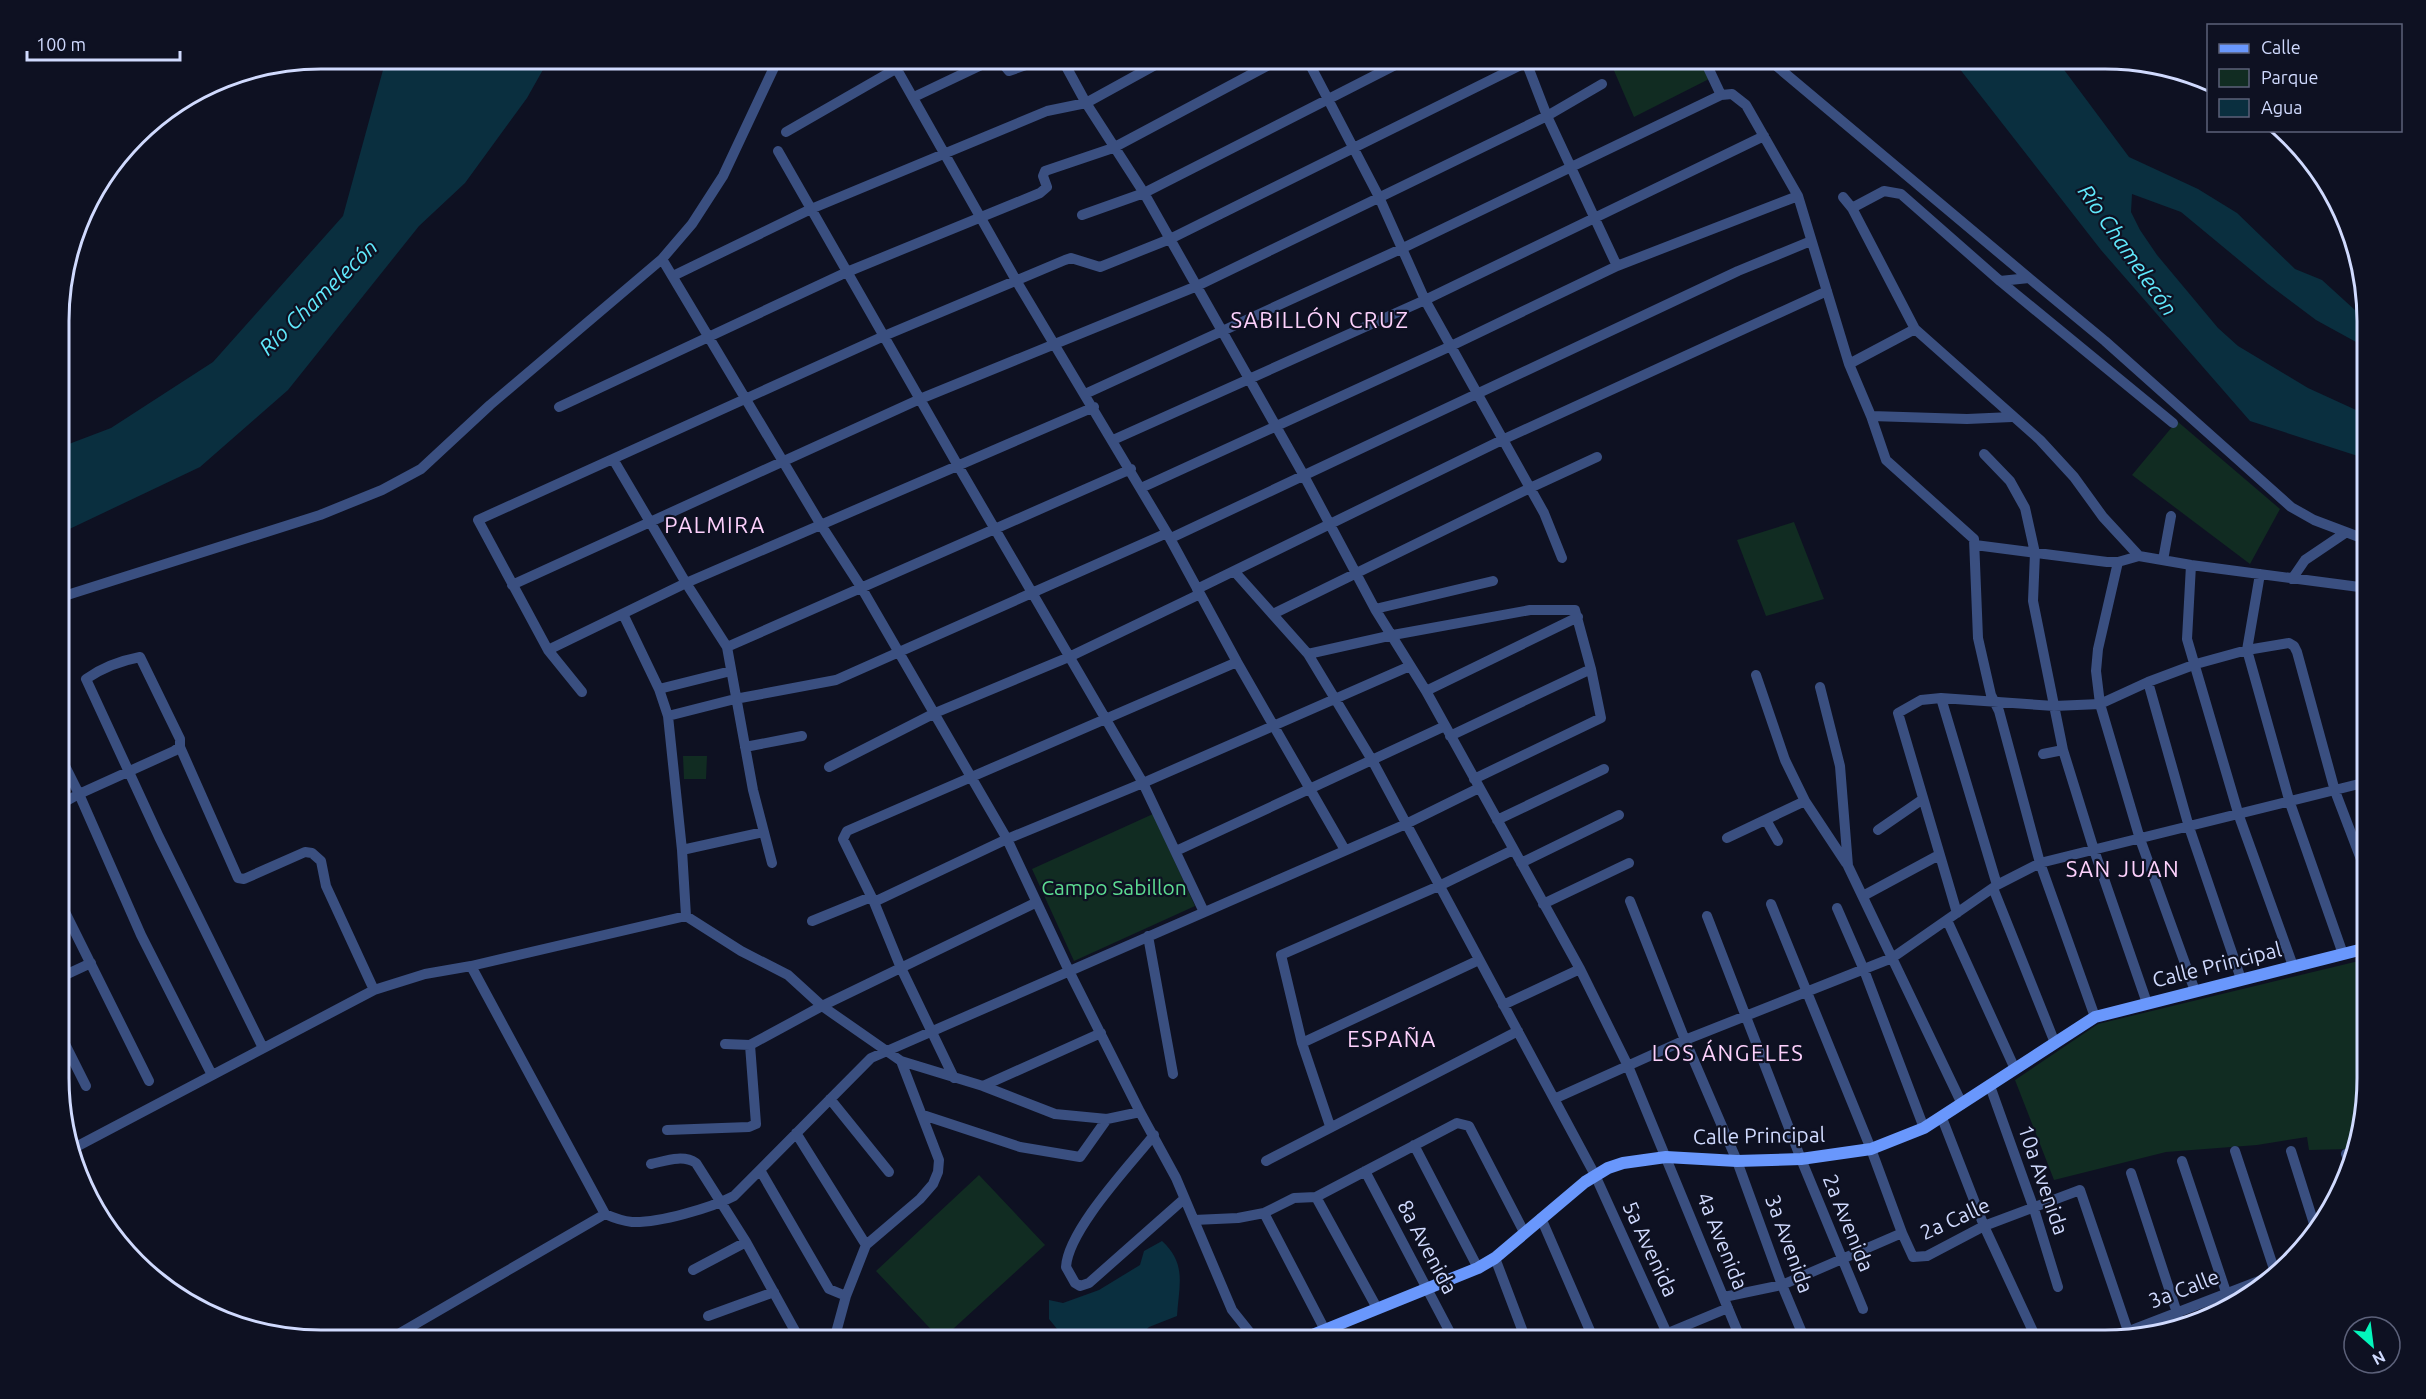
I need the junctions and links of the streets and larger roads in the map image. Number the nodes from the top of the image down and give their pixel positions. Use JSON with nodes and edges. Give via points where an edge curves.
{"nodes":[{"id":1,"x":773,"y":69,"type":"edge"},
{"id":2,"x":885,"y":69,"type":"edge"},
{"id":3,"x":898,"y":69,"type":"edge"},
{"id":4,"x":974,"y":69,"type":"edge"},
{"id":5,"x":1068,"y":69,"type":"edge"},
{"id":6,"x":1146,"y":69,"type":"edge"},
{"id":7,"x":1260,"y":69,"type":"edge"},
{"id":8,"x":1312,"y":69,"type":"edge"},
{"id":9,"x":1386,"y":69,"type":"edge"},
{"id":10,"x":1510,"y":69,"type":"edge"},
{"id":11,"x":1531,"y":69,"type":"edge"},
{"id":12,"x":1709,"y":69,"type":"edge"},
{"id":13,"x":1781,"y":69,"type":"edge"},
{"id":14,"x":1602,"y":84,"type":"dead end"},
{"id":15,"x":1722,"y":95,"type":"junction"},
{"id":16,"x":914,"y":97,"type":"junction"},
{"id":17,"x":1328,"y":100,"type":"junction"},
{"id":18,"x":1086,"y":103,"type":"junction"},
{"id":19,"x":1547,"y":116,"type":"junction"},
{"id":20,"x":786,"y":132,"type":"dead end"},
{"id":21,"x":1764,"y":136,"type":"junction"},
{"id":22,"x":1353,"y":146,"type":"junction"},
{"id":23,"x":1113,"y":148,"type":"junction"},
{"id":24,"x":778,"y":152,"type":"dead end"},
{"id":25,"x":945,"y":154,"type":"junction"},
{"id":26,"x":1571,"y":169,"type":"junction"},
{"id":27,"x":1144,"y":193,"type":"junction"},
{"id":28,"x":1798,"y":196,"type":"junction"},
{"id":29,"x":1379,"y":197,"type":"junction"},
{"id":30,"x":1843,"y":197,"type":"dead end"},
{"id":31,"x":1851,"y":208,"type":"junction"},
{"id":32,"x":811,"y":209,"type":"junction"},
{"id":33,"x":1082,"y":215,"type":"dead end"},
{"id":34,"x":979,"y":217,"type":"junction"},
{"id":35,"x":1595,"y":219,"type":"junction"},
{"id":36,"x":1170,"y":238,"type":"junction"},
{"id":37,"x":1811,"y":240,"type":"junction"},
{"id":38,"x":1403,"y":248,"type":"junction"},
{"id":39,"x":662,"y":259,"type":"junction"},
{"id":40,"x":1617,"y":266,"type":"junction"},
{"id":41,"x":847,"y":272,"type":"junction"},
{"id":42,"x":673,"y":276,"type":"junction"},
{"id":43,"x":2029,"y":278,"type":"junction"},
{"id":44,"x":2000,"y":281,"type":"junction"},
{"id":45,"x":1017,"y":282,"type":"junction"},
{"id":46,"x":1197,"y":286,"type":"junction"},
{"id":47,"x":1827,"y":291,"type":"junction"},
{"id":48,"x":1425,"y":300,"type":"junction"},
{"id":49,"x":1915,"y":329,"type":"junction"},
{"id":50,"x":1222,"y":331,"type":"junction"},
{"id":51,"x":884,"y":336,"type":"junction"},
{"id":52,"x":709,"y":337,"type":"junction"},
{"id":53,"x":1055,"y":346,"type":"junction"},
{"id":54,"x":1451,"y":346,"type":"junction"},
{"id":55,"x":1849,"y":364,"type":"junction"},
{"id":56,"x":1249,"y":379,"type":"junction"},
{"id":57,"x":1085,"y":394,"type":"junction"},
{"id":58,"x":1477,"y":394,"type":"junction"},
{"id":59,"x":745,"y":398,"type":"junction"},
{"id":60,"x":920,"y":399,"type":"junction"},
{"id":61,"x":559,"y":407,"type":"dead end"},
{"id":62,"x":1094,"y":407,"type":"junction"},
{"id":63,"x":1871,"y":416,"type":"junction"},
{"id":64,"x":2012,"y":417,"type":"junction"},
{"id":65,"x":2173,"y":423,"type":"dead end"},
{"id":66,"x":1275,"y":426,"type":"junction"},
{"id":67,"x":1113,"y":440,"type":"junction"},
{"id":68,"x":1503,"y":440,"type":"junction"},
{"id":69,"x":1984,"y":454,"type":"dead end"},
{"id":70,"x":1598,"y":457,"type":"dead end"},
{"id":71,"x":613,"y":459,"type":"junction"},
{"id":72,"x":784,"y":461,"type":"junction"},
{"id":73,"x":957,"y":464,"type":"junction"},
{"id":74,"x":1131,"y":470,"type":"junction"},
{"id":75,"x":1304,"y":474,"type":"junction"},
{"id":76,"x":1141,"y":488,"type":"junction"},
{"id":77,"x":1530,"y":488,"type":"junction"},
{"id":78,"x":2171,"y":516,"type":"dead end"},
{"id":79,"x":651,"y":522,"type":"junction"},
{"id":80,"x":1328,"y":523,"type":"junction"},
{"id":81,"x":821,"y":525,"type":"junction"},
{"id":82,"x":994,"y":528,"type":"junction"},
{"id":83,"x":2345,"y":533,"type":"junction"},
{"id":84,"x":1169,"y":535,"type":"junction"},
{"id":85,"x":2357,"y":537,"type":"edge"},
{"id":86,"x":1975,"y":545,"type":"junction"},
{"id":87,"x":2035,"y":553,"type":"junction"},
{"id":88,"x":2139,"y":556,"type":"junction"},
{"id":89,"x":1562,"y":558,"type":"dead end"},
{"id":90,"x":2163,"y":560,"type":"junction"},
{"id":91,"x":2118,"y":562,"type":"junction"},
{"id":92,"x":2191,"y":565,"type":"junction"},
{"id":93,"x":1234,"y":571,"type":"junction"},
{"id":94,"x":1356,"y":572,"type":"junction"},
{"id":95,"x":2260,"y":574,"type":"junction"},
{"id":96,"x":2292,"y":579,"type":"junction"},
{"id":97,"x":1494,"y":581,"type":"dead end"},
{"id":98,"x":686,"y":583,"type":"junction"},
{"id":99,"x":512,"y":585,"type":"junction"},
{"id":100,"x":861,"y":587,"type":"junction"},
{"id":101,"x":2357,"y":587,"type":"edge"},
{"id":102,"x":1199,"y":592,"type":"junction"},
{"id":103,"x":1032,"y":593,"type":"junction"},
{"id":104,"x":69,"y":594,"type":"edge"},
{"id":105,"x":1375,"y":609,"type":"junction"},
{"id":106,"x":623,"y":614,"type":"junction"},
{"id":107,"x":1274,"y":614,"type":"junction"},
{"id":108,"x":1578,"y":617,"type":"junction"},
{"id":109,"x":1393,"y":635,"type":"junction"},
{"id":110,"x":727,"y":647,"type":"junction"},
{"id":111,"x":548,"y":650,"type":"junction"},
{"id":112,"x":2247,"y":650,"type":"junction"},
{"id":113,"x":898,"y":652,"type":"junction"},
{"id":114,"x":1308,"y":654,"type":"junction"},
{"id":115,"x":1070,"y":657,"type":"junction"},
{"id":116,"x":1237,"y":662,"type":"junction"},
{"id":117,"x":2196,"y":664,"type":"junction"},
{"id":118,"x":1410,"y":666,"type":"junction"},
{"id":119,"x":1591,"y":669,"type":"junction"},
{"id":120,"x":731,"y":671,"type":"junction"},
{"id":121,"x":1756,"y":675,"type":"dead end"},
{"id":122,"x":2148,"y":682,"type":"junction"},
{"id":123,"x":1820,"y":687,"type":"dead end"},
{"id":124,"x":659,"y":688,"type":"junction"},
{"id":125,"x":582,"y":692,"type":"dead end"},
{"id":126,"x":1426,"y":692,"type":"junction"},
{"id":127,"x":1941,"y":698,"type":"junction"},
{"id":128,"x":735,"y":699,"type":"junction"},
{"id":129,"x":1334,"y":699,"type":"junction"},
{"id":130,"x":1996,"y":702,"type":"junction"},
{"id":131,"x":2100,"y":704,"type":"junction"},
{"id":132,"x":2054,"y":706,"type":"junction"},
{"id":133,"x":935,"y":713,"type":"junction"},
{"id":134,"x":668,"y":716,"type":"junction"},
{"id":135,"x":1105,"y":718,"type":"junction"},
{"id":136,"x":1274,"y":727,"type":"junction"},
{"id":137,"x":1447,"y":731,"type":"junction"},
{"id":138,"x":802,"y":736,"type":"dead end"},
{"id":139,"x":180,"y":747,"type":"junction"},
{"id":140,"x":745,"y":747,"type":"junction"},
{"id":141,"x":2062,"y":750,"type":"junction"},
{"id":142,"x":2043,"y":754,"type":"dead end"},
{"id":143,"x":1372,"y":760,"type":"junction"},
{"id":144,"x":829,"y":767,"type":"dead end"},
{"id":145,"x":1604,"y":769,"type":"dead end"},
{"id":146,"x":130,"y":771,"type":"junction"},
{"id":147,"x":69,"y":773,"type":"edge"},
{"id":148,"x":971,"y":776,"type":"junction"},
{"id":149,"x":1143,"y":783,"type":"junction"},
{"id":150,"x":1477,"y":783,"type":"junction"},
{"id":151,"x":2357,"y":785,"type":"edge"},
{"id":152,"x":1311,"y":789,"type":"junction"},
{"id":153,"x":2335,"y":791,"type":"junction"},
{"id":154,"x":80,"y":794,"type":"junction"},
{"id":155,"x":1923,"y":799,"type":"junction"},
{"id":156,"x":69,"y":800,"type":"edge"},
{"id":157,"x":1805,"y":801,"type":"junction"},
{"id":158,"x":2290,"y":803,"type":"junction"},
{"id":159,"x":1619,"y":815,"type":"dead end"},
{"id":160,"x":2239,"y":816,"type":"junction"},
{"id":161,"x":1497,"y":820,"type":"junction"},
{"id":162,"x":1766,"y":820,"type":"junction"},
{"id":163,"x":1406,"y":824,"type":"junction"},
{"id":164,"x":2189,"y":827,"type":"junction"},
{"id":165,"x":1878,"y":830,"type":"dead end"},
{"id":166,"x":764,"y":832,"type":"junction"},
{"id":167,"x":1727,"y":838,"type":"dead end"},
{"id":168,"x":1007,"y":839,"type":"junction"},
{"id":169,"x":2140,"y":839,"type":"junction"},
{"id":170,"x":1778,"y":842,"type":"dead end"},
{"id":171,"x":2357,"y":849,"type":"edge"},
{"id":172,"x":682,"y":850,"type":"junction"},
{"id":173,"x":1345,"y":850,"type":"junction"},
{"id":174,"x":1513,"y":850,"type":"junction"},
{"id":175,"x":2094,"y":850,"type":"junction"},
{"id":176,"x":1176,"y":851,"type":"junction"},
{"id":177,"x":1939,"y":855,"type":"junction"},
{"id":178,"x":772,"y":863,"type":"dead end"},
{"id":179,"x":1521,"y":863,"type":"junction"},
{"id":180,"x":1629,"y":863,"type":"dead end"},
{"id":181,"x":2040,"y":863,"type":"junction"},
{"id":182,"x":1848,"y":866,"type":"junction"},
{"id":183,"x":1441,"y":885,"type":"junction"},
{"id":184,"x":1995,"y":887,"type":"junction"},
{"id":185,"x":1863,"y":896,"type":"junction"},
{"id":186,"x":873,"y":900,"type":"junction"},
{"id":187,"x":1630,"y":901,"type":"dead end"},
{"id":188,"x":1035,"y":903,"type":"junction"},
{"id":189,"x":1543,"y":903,"type":"junction"},
{"id":190,"x":1771,"y":904,"type":"dead end"},
{"id":191,"x":1837,"y":908,"type":"dead end"},
{"id":192,"x":1204,"y":912,"type":"junction"},
{"id":193,"x":1957,"y":913,"type":"junction"},
{"id":194,"x":686,"y":916,"type":"junction"},
{"id":195,"x":1707,"y":916,"type":"dead end"},
{"id":196,"x":69,"y":920,"type":"edge"},
{"id":197,"x":1947,"y":920,"type":"junction"},
{"id":198,"x":812,"y":921,"type":"dead end"},
{"id":199,"x":1148,"y":936,"type":"junction"},
{"id":200,"x":2357,"y":950,"type":"edge"},
{"id":201,"x":2343,"y":954,"type":"junction"},
{"id":202,"x":1892,"y":958,"type":"junction"},
{"id":203,"x":1479,"y":960,"type":"junction"},
{"id":204,"x":91,"y":963,"type":"junction"},
{"id":205,"x":471,"y":966,"type":"junction"},
{"id":206,"x":2293,"y":966,"type":"junction"},
{"id":207,"x":901,"y":968,"type":"junction"},
{"id":208,"x":1580,"y":969,"type":"junction"},
{"id":209,"x":1864,"y":970,"type":"junction"},
{"id":210,"x":1069,"y":971,"type":"junction"},
{"id":211,"x":69,"y":973,"type":"edge"},
{"id":212,"x":2241,"y":979,"type":"junction"},
{"id":213,"x":374,"y":990,"type":"junction"},
{"id":214,"x":2196,"y":991,"type":"junction"},
{"id":215,"x":1808,"y":992,"type":"junction"},
{"id":216,"x":2147,"y":1003,"type":"junction"},
{"id":217,"x":1503,"y":1005,"type":"junction"},
{"id":218,"x":822,"y":1006,"type":"junction"},
{"id":219,"x":1747,"y":1016,"type":"junction"},
{"id":220,"x":2095,"y":1017,"type":"junction"},
{"id":221,"x":933,"y":1031,"type":"junction"},
{"id":222,"x":1518,"y":1031,"type":"junction"},
{"id":223,"x":1101,"y":1033,"type":"junction"},
{"id":224,"x":1685,"y":1040,"type":"junction"},
{"id":225,"x":1302,"y":1043,"type":"junction"},
{"id":226,"x":2055,"y":1043,"type":"junction"},
{"id":227,"x":725,"y":1044,"type":"dead end"},
{"id":228,"x":750,"y":1045,"type":"junction"},
{"id":229,"x":263,"y":1048,"type":"junction"},
{"id":230,"x":887,"y":1051,"type":"junction"},
{"id":231,"x":69,"y":1052,"type":"edge"},
{"id":232,"x":901,"y":1061,"type":"junction"},
{"id":233,"x":1628,"y":1066,"type":"junction"},
{"id":234,"x":2014,"y":1069,"type":"junction"},
{"id":235,"x":1173,"y":1074,"type":"dead end"},
{"id":236,"x":212,"y":1075,"type":"junction"},
{"id":237,"x":954,"y":1078,"type":"junction"},
{"id":238,"x":149,"y":1081,"type":"dead end"},
{"id":239,"x":86,"y":1086,"type":"dead end"},
{"id":240,"x":983,"y":1086,"type":"junction"},
{"id":241,"x":1990,"y":1086,"type":"junction"},
{"id":242,"x":830,"y":1099,"type":"junction"},
{"id":243,"x":1554,"y":1099,"type":"junction"},
{"id":244,"x":1962,"y":1104,"type":"junction"},
{"id":245,"x":1140,"y":1112,"type":"junction"},
{"id":246,"x":923,"y":1115,"type":"junction"},
{"id":247,"x":1942,"y":1118,"type":"junction"},
{"id":248,"x":1107,"y":1119,"type":"junction"},
{"id":249,"x":1330,"y":1126,"type":"junction"},
{"id":250,"x":1924,"y":1128,"type":"junction"},
{"id":251,"x":667,"y":1130,"type":"dead end"},
{"id":252,"x":796,"y":1133,"type":"junction"},
{"id":253,"x":1154,"y":1135,"type":"junction"},
{"id":254,"x":1414,"y":1145,"type":"junction"},
{"id":255,"x":79,"y":1146,"type":"edge"},
{"id":256,"x":1871,"y":1149,"type":"junction"},
{"id":257,"x":2235,"y":1150,"type":"dead end"},
{"id":258,"x":2290,"y":1151,"type":"dead end"},
{"id":259,"x":1666,"y":1157,"type":"junction"},
{"id":260,"x":1801,"y":1159,"type":"junction"},
{"id":261,"x":1266,"y":1161,"type":"dead end"},
{"id":262,"x":1737,"y":1161,"type":"junction"},
{"id":263,"x":2182,"y":1161,"type":"dead end"},
{"id":264,"x":651,"y":1164,"type":"dead end"},
{"id":265,"x":759,"y":1170,"type":"junction"},
{"id":266,"x":1365,"y":1171,"type":"junction"},
{"id":267,"x":889,"y":1172,"type":"dead end"},
{"id":268,"x":2131,"y":1173,"type":"dead end"},
{"id":269,"x":1595,"y":1175,"type":"junction"},
{"id":270,"x":1316,"y":1197,"type":"junction"},
{"id":271,"x":1184,"y":1198,"type":"junction"},
{"id":272,"x":722,"y":1202,"type":"junction"},
{"id":273,"x":2034,"y":1209,"type":"junction"},
{"id":274,"x":1263,"y":1213,"type":"junction"},
{"id":275,"x":605,"y":1214,"type":"junction"},
{"id":276,"x":1541,"y":1218,"type":"junction"},
{"id":277,"x":1194,"y":1220,"type":"junction"},
{"id":278,"x":2313,"y":1220,"type":"edge"},
{"id":279,"x":1984,"y":1226,"type":"junction"},
{"id":280,"x":1524,"y":1232,"type":"junction"},
{"id":281,"x":1902,"y":1233,"type":"junction"},
{"id":282,"x":746,"y":1242,"type":"junction"},
{"id":283,"x":866,"y":1245,"type":"junction"},
{"id":284,"x":1495,"y":1258,"type":"junction"},
{"id":285,"x":1843,"y":1259,"type":"junction"},
{"id":286,"x":2273,"y":1265,"type":"edge"},
{"id":287,"x":1478,"y":1268,"type":"junction"},
{"id":288,"x":693,"y":1270,"type":"dead end"},
{"id":289,"x":1782,"y":1285,"type":"junction"},
{"id":290,"x":2058,"y":1287,"type":"dead end"},
{"id":291,"x":2246,"y":1287,"type":"edge"},
{"id":292,"x":1427,"y":1288,"type":"junction"},
{"id":293,"x":774,"y":1292,"type":"junction"},
{"id":294,"x":2226,"y":1294,"type":"junction"},
{"id":295,"x":846,"y":1296,"type":"junction"},
{"id":296,"x":2227,"y":1298,"type":"edge"},
{"id":297,"x":1726,"y":1303,"type":"junction"},
{"id":298,"x":1377,"y":1308,"type":"junction"},
{"id":299,"x":1863,"y":1309,"type":"dead end"},
{"id":300,"x":708,"y":1316,"type":"dead end"},
{"id":301,"x":2179,"y":1318,"type":"edge"},
{"id":302,"x":2127,"y":1329,"type":"edge"},
{"id":303,"x":406,"y":1330,"type":"edge"},
{"id":304,"x":795,"y":1330,"type":"edge"},
{"id":305,"x":837,"y":1330,"type":"edge"},
{"id":306,"x":1248,"y":1330,"type":"edge"},
{"id":307,"x":1325,"y":1330,"type":"joint"},
{"id":308,"x":1449,"y":1330,"type":"edge"},
{"id":309,"x":1522,"y":1330,"type":"edge"},
{"id":310,"x":1590,"y":1330,"type":"edge"},
{"id":311,"x":1665,"y":1330,"type":"edge"},
{"id":312,"x":1680,"y":1330,"type":"edge"},
{"id":313,"x":1737,"y":1330,"type":"edge"},
{"id":314,"x":1801,"y":1330,"type":"edge"},
{"id":315,"x":2032,"y":1330,"type":"edge"}],
"edges":[{"from":1,"to":39,"type":"street","via":[[723,176],[692,224]]},
{"from":2,"to":20,"type":"street"},
{"from":3,"to":16,"type":"street"},
{"from":4,"to":16,"type":"street"},
{"from":5,"to":18,"type":"street","name":"4a Avenida"},
{"from":6,"to":18,"type":"street"},
{"from":7,"to":23,"type":"street"},
{"from":8,"to":17,"type":"street"},
{"from":9,"to":17,"type":"street"},
{"from":10,"to":22,"type":"street"},
{"from":11,"to":19,"type":"street"},
{"from":12,"to":15,"type":"street"},
{"from":13,"to":43,"type":"street"},
{"from":14,"to":19,"type":"street"},
{"from":15,"to":21,"type":"street","via":[[1732,94],[1746,105]]},
{"from":15,"to":26,"type":"street"},
{"from":16,"to":25,"type":"street"},
{"from":17,"to":22,"type":"street"},
{"from":17,"to":27,"type":"street"},
{"from":18,"to":23,"type":"street","name":"4a Avenida"},
{"from":18,"to":25,"type":"street","via":[[1047,111]]},
{"from":19,"to":26,"type":"street"},
{"from":19,"to":29,"type":"street"},
{"from":21,"to":28,"type":"street"},
{"from":21,"to":35,"type":"street"},
{"from":22,"to":29,"type":"street"},
{"from":22,"to":36,"type":"street"},
{"from":23,"to":27,"type":"street","name":"4a Avenida"},
{"from":23,"to":34,"type":"street","via":[[1045,171],[1044,191]]},
{"from":24,"to":32,"type":"street"},
{"from":25,"to":32,"type":"street"},
{"from":25,"to":34,"type":"street"},
{"from":26,"to":35,"type":"street"},
{"from":26,"to":38,"type":"street"},
{"from":27,"to":33,"type":"street"},
{"from":27,"to":36,"type":"street","name":"4a Avenida"},
{"from":28,"to":37,"type":"street"},
{"from":28,"to":40,"type":"street"},
{"from":29,"to":38,"type":"street"},
{"from":29,"to":46,"type":"street"},
{"from":30,"to":31,"type":"street"},
{"from":31,"to":44,"type":"street","via":[[1884,191],[1900,194]]},
{"from":31,"to":49,"type":"street"},
{"from":32,"to":41,"type":"street"},
{"from":32,"to":42,"type":"street"},
{"from":34,"to":41,"type":"street"},
{"from":34,"to":45,"type":"street"},
{"from":35,"to":40,"type":"street"},
{"from":35,"to":48,"type":"street"},
{"from":36,"to":45,"type":"street","via":[[1100,267],[1071,258]]},
{"from":36,"to":46,"type":"street","name":"4a Avenida"},
{"from":37,"to":47,"type":"street"},
{"from":37,"to":58,"type":"street"},
{"from":38,"to":48,"type":"street"},
{"from":38,"to":50,"type":"street"},
{"from":39,"to":42,"type":"street"},
{"from":39,"to":104,"type":"street","via":[[421,469],[320,515]]},
{"from":40,"to":54,"type":"street"},
{"from":41,"to":51,"type":"street"},
{"from":41,"to":52,"type":"street"},
{"from":42,"to":52,"type":"street"},
{"from":43,"to":44,"type":"street"},
{"from":43,"to":83,"type":"street","via":[[2098,334],[2291,507]]},
{"from":44,"to":65,"type":"street"},
{"from":45,"to":51,"type":"street"},
{"from":45,"to":53,"type":"street"},
{"from":46,"to":50,"type":"street","name":"4a Avenida"},
{"from":46,"to":53,"type":"street"},
{"from":47,"to":55,"type":"street"},
{"from":47,"to":68,"type":"street"},
{"from":48,"to":54,"type":"street"},
{"from":48,"to":56,"type":"street"},
{"from":49,"to":55,"type":"street"},
{"from":49,"to":64,"type":"street"},
{"from":50,"to":56,"type":"street","name":"4a Avenida"},
{"from":50,"to":57,"type":"street"},
{"from":51,"to":59,"type":"street"},
{"from":51,"to":60,"type":"street"},
{"from":52,"to":59,"type":"street"},
{"from":52,"to":61,"type":"street"},
{"from":53,"to":57,"type":"street"},
{"from":53,"to":60,"type":"street"},
{"from":54,"to":58,"type":"street"},
{"from":54,"to":66,"type":"street"},
{"from":55,"to":63,"type":"street"},
{"from":56,"to":66,"type":"street","name":"4a Avenida"},
{"from":56,"to":67,"type":"street"},
{"from":57,"to":62,"type":"street"},
{"from":58,"to":68,"type":"street"},
{"from":58,"to":75,"type":"street"},
{"from":59,"to":71,"type":"street"},
{"from":59,"to":72,"type":"street"},
{"from":60,"to":72,"type":"street"},
{"from":60,"to":73,"type":"street"},
{"from":62,"to":67,"type":"street"},
{"from":62,"to":73,"type":"street"},
{"from":63,"to":64,"type":"street"},
{"from":63,"to":86,"type":"street","via":[[1886,460],[1970,534]]},
{"from":64,"to":88,"type":"street","via":[[2067,469]]},
{"from":66,"to":75,"type":"street","name":"4a Avenida"},
{"from":66,"to":76,"type":"street"},
{"from":67,"to":74,"type":"street"},
{"from":68,"to":77,"type":"street"},
{"from":68,"to":80,"type":"street"},
{"from":69,"to":87,"type":"street","via":[[2010,482],[2025,508]]},
{"from":70,"to":77,"type":"street"},
{"from":71,"to":79,"type":"street"},
{"from":71,"to":99,"type":"street","via":[[478,520]]},
{"from":72,"to":79,"type":"street"},
{"from":72,"to":81,"type":"street"},
{"from":73,"to":81,"type":"street"},
{"from":73,"to":82,"type":"street"},
{"from":74,"to":76,"type":"street"},
{"from":74,"to":82,"type":"street"},
{"from":75,"to":80,"type":"street","name":"4a Avenida"},
{"from":75,"to":84,"type":"street"},
{"from":76,"to":84,"type":"street"},
{"from":77,"to":89,"type":"street"},
{"from":77,"to":94,"type":"street"},
{"from":78,"to":90,"type":"street"},
{"from":79,"to":98,"type":"street"},
{"from":79,"to":99,"type":"street"},
{"from":80,"to":93,"type":"street"},
{"from":80,"to":94,"type":"street","name":"4a Avenida"},
{"from":81,"to":98,"type":"street"},
{"from":81,"to":100,"type":"street"},
{"from":82,"to":100,"type":"street"},
{"from":82,"to":103,"type":"street"},
{"from":83,"to":85,"type":"street"},
{"from":83,"to":96,"type":"street","via":[[2305,560]]},
{"from":84,"to":102,"type":"street"},
{"from":84,"to":103,"type":"street"},
{"from":86,"to":87,"type":"street"},
{"from":86,"to":130,"type":"street","via":[[1978,638]]},
{"from":87,"to":91,"type":"street"},
{"from":87,"to":132,"type":"street","via":[[2033,601]]},
{"from":88,"to":90,"type":"street"},
{"from":88,"to":91,"type":"street"},
{"from":90,"to":92,"type":"street"},
{"from":91,"to":131,"type":"street","via":[[2098,649]]},
{"from":92,"to":95,"type":"street"},
{"from":92,"to":117,"type":"street","via":[[2187,639]]},
{"from":93,"to":102,"type":"street"},
{"from":93,"to":107,"type":"street","name":"5a Avenida"},
{"from":94,"to":105,"type":"street","name":"4a Avenida"},
{"from":94,"to":107,"type":"street"},
{"from":95,"to":96,"type":"street"},
{"from":95,"to":112,"type":"street"},
{"from":96,"to":101,"type":"street"},
{"from":97,"to":105,"type":"street"},
{"from":98,"to":106,"type":"street"},
{"from":98,"to":110,"type":"street"},
{"from":99,"to":111,"type":"street"},
{"from":100,"to":110,"type":"street"},
{"from":100,"to":113,"type":"street"},
{"from":102,"to":115,"type":"street"},
{"from":102,"to":116,"type":"street"},
{"from":103,"to":113,"type":"street"},
{"from":103,"to":115,"type":"street"},
{"from":105,"to":109,"type":"street","name":"4a Avenida"},
{"from":106,"to":111,"type":"street"},
{"from":106,"to":124,"type":"street"},
{"from":107,"to":114,"type":"street","name":"5a Avenida"},
{"from":108,"to":109,"type":"street","via":[[1575,610],[1530,610]]},
{"from":108,"to":119,"type":"street"},
{"from":108,"to":126,"type":"street"},
{"from":109,"to":114,"type":"street"},
{"from":109,"to":118,"type":"street","name":"4a Avenida"},
{"from":110,"to":120,"type":"street"},
{"from":111,"to":125,"type":"street"},
{"from":112,"to":117,"type":"street"},
{"from":112,"to":153,"type":"street","via":[[2294,646]]},
{"from":112,"to":158,"type":"street"},
{"from":113,"to":128,"type":"street","via":[[836,680]]},
{"from":113,"to":133,"type":"street"},
{"from":114,"to":129,"type":"street","name":"5a Avenida"},
{"from":115,"to":133,"type":"street"},
{"from":115,"to":135,"type":"street"},
{"from":116,"to":135,"type":"street"},
{"from":116,"to":136,"type":"street"},
{"from":117,"to":122,"type":"street"},
{"from":117,"to":160,"type":"street"},
{"from":118,"to":126,"type":"street","name":"4a Avenida"},
{"from":118,"to":129,"type":"street"},
{"from":119,"to":137,"type":"street"},
{"from":119,"to":150,"type":"street","via":[[1601,718]]},
{"from":120,"to":124,"type":"street"},
{"from":120,"to":128,"type":"street"},
{"from":121,"to":157,"type":"street","via":[[1785,760]]},
{"from":122,"to":131,"type":"street"},
{"from":122,"to":164,"type":"street"},
{"from":123,"to":182,"type":"street","via":[[1840,766]]},
{"from":124,"to":134,"type":"street"},
{"from":126,"to":137,"type":"street","name":"4a Avenida"},
{"from":127,"to":130,"type":"street"},
{"from":127,"to":155,"type":"street","via":[[1921,700],[1898,713]]},
{"from":127,"to":184,"type":"street"},
{"from":128,"to":134,"type":"street"},
{"from":128,"to":140,"type":"street"},
{"from":129,"to":136,"type":"street"},
{"from":129,"to":143,"type":"street","name":"5a Avenida"},
{"from":130,"to":132,"type":"street"},
{"from":130,"to":181,"type":"street"},
{"from":131,"to":132,"type":"street"},
{"from":131,"to":169,"type":"street"},
{"from":132,"to":141,"type":"street"},
{"from":133,"to":144,"type":"street"},
{"from":133,"to":148,"type":"street"},
{"from":134,"to":172,"type":"street"},
{"from":135,"to":148,"type":"street"},
{"from":135,"to":149,"type":"street"},
{"from":136,"to":149,"type":"street"},
{"from":136,"to":152,"type":"street"},
{"from":137,"to":143,"type":"street"},
{"from":137,"to":150,"type":"street","name":"4a Avenida"},
{"from":138,"to":140,"type":"street"},
{"from":139,"to":146,"type":"street"},
{"from":139,"to":146,"type":"street","via":[[180,739],[140,657],[99,669],[86,679]]},
{"from":139,"to":213,"type":"street","via":[[238,878],[244,879],[305,852],[321,861],[326,886]]},
{"from":140,"to":166,"type":"street"},
{"from":141,"to":142,"type":"street"},
{"from":141,"to":175,"type":"street"},
{"from":143,"to":152,"type":"street"},
{"from":143,"to":163,"type":"street","name":"5a Avenida"},
{"from":145,"to":161,"type":"street"},
{"from":146,"to":154,"type":"street"},
{"from":146,"to":229,"type":"street"},
{"from":147,"to":154,"type":"street"},
{"from":148,"to":168,"type":"street"},
{"from":148,"to":186,"type":"street","via":[[847,831],[843,839]]},
{"from":149,"to":168,"type":"street"},
{"from":149,"to":176,"type":"street"},
{"from":150,"to":161,"type":"street","name":"4a Avenida"},
{"from":150,"to":163,"type":"street"},
{"from":151,"to":153,"type":"street"},
{"from":152,"to":173,"type":"street"},
{"from":152,"to":176,"type":"street"},
{"from":153,"to":158,"type":"street"},
{"from":153,"to":171,"type":"street"},
{"from":154,"to":156,"type":"street"},
{"from":154,"to":236,"type":"street","via":[[141,935]]},
{"from":155,"to":165,"type":"street"},
{"from":155,"to":177,"type":"street"},
{"from":157,"to":162,"type":"street"},
{"from":157,"to":182,"type":"street"},
{"from":158,"to":160,"type":"street"},
{"from":158,"to":201,"type":"street"},
{"from":159,"to":179,"type":"street"},
{"from":160,"to":164,"type":"street"},
{"from":160,"to":206,"type":"street"},
{"from":161,"to":174,"type":"street","name":"4a Avenida"},
{"from":162,"to":167,"type":"street"},
{"from":162,"to":170,"type":"street"},
{"from":163,"to":173,"type":"street"},
{"from":163,"to":183,"type":"street","name":"5a Avenida"},
{"from":164,"to":169,"type":"street"},
{"from":164,"to":212,"type":"street"},
{"from":166,"to":172,"type":"street"},
{"from":166,"to":178,"type":"street"},
{"from":168,"to":186,"type":"street"},
{"from":168,"to":188,"type":"street"},
{"from":169,"to":175,"type":"street"},
{"from":169,"to":214,"type":"street"},
{"from":172,"to":194,"type":"street"},
{"from":173,"to":192,"type":"street"},
{"from":174,"to":179,"type":"street","name":"4a Avenida"},
{"from":174,"to":183,"type":"street"},
{"from":175,"to":181,"type":"street"},
{"from":175,"to":216,"type":"street"},
{"from":176,"to":192,"type":"street"},
{"from":177,"to":185,"type":"street"},
{"from":177,"to":193,"type":"street"},
{"from":179,"to":189,"type":"street","name":"4a Avenida"},
{"from":180,"to":189,"type":"street"},
{"from":181,"to":184,"type":"street"},
{"from":181,"to":220,"type":"street"},
{"from":182,"to":185,"type":"street"},
{"from":183,"to":203,"type":"street","name":"5a Avenida"},
{"from":183,"to":225,"type":"street","via":[[1281,955]]},
{"from":184,"to":193,"type":"street"},
{"from":184,"to":226,"type":"street"},
{"from":185,"to":202,"type":"street"},
{"from":186,"to":198,"type":"street"},
{"from":186,"to":207,"type":"street"},
{"from":187,"to":224,"type":"street","name":"3a Avenida"},
{"from":188,"to":207,"type":"street"},
{"from":188,"to":210,"type":"street"},
{"from":189,"to":208,"type":"street","name":"4a Avenida"},
{"from":190,"to":215,"type":"street"},
{"from":191,"to":209,"type":"street"},
{"from":192,"to":199,"type":"street"},
{"from":193,"to":197,"type":"street"},
{"from":194,"to":205,"type":"street"},
{"from":194,"to":218,"type":"street","via":[[788,975]]},
{"from":195,"to":219,"type":"street","name":"2a Avenida"},
{"from":196,"to":204,"type":"street"},
{"from":197,"to":202,"type":"street"},
{"from":197,"to":234,"type":"street"},
{"from":199,"to":210,"type":"street"},
{"from":199,"to":235,"type":"street"},
{"from":200,"to":201,"type":"street","name":"Calle Principal"},
{"from":201,"to":206,"type":"street","name":"Calle Principal"},
{"from":202,"to":209,"type":"street"},
{"from":202,"to":244,"type":"street"},
{"from":203,"to":217,"type":"street","name":"5a Avenida"},
{"from":203,"to":225,"type":"street"},
{"from":204,"to":211,"type":"street"},
{"from":204,"to":238,"type":"street"},
{"from":205,"to":213,"type":"street","via":[[425,974]]},
{"from":205,"to":275,"type":"street"},
{"from":206,"to":212,"type":"street","name":"Calle Principal"},
{"from":207,"to":218,"type":"street"},
{"from":207,"to":221,"type":"street"},
{"from":208,"to":217,"type":"street"},
{"from":208,"to":233,"type":"street","name":"4a Avenida"},
{"from":209,"to":215,"type":"street"},
{"from":209,"to":250,"type":"street"},
{"from":210,"to":221,"type":"street"},
{"from":210,"to":223,"type":"street"},
{"from":212,"to":214,"type":"street","name":"Calle Principal"},
{"from":213,"to":229,"type":"street"},
{"from":214,"to":216,"type":"street","name":"Calle Principal"},
{"from":215,"to":219,"type":"street"},
{"from":215,"to":256,"type":"street"},
{"from":216,"to":220,"type":"street","name":"Calle Principal"},
{"from":217,"to":222,"type":"street","name":"5a Avenida"},
{"from":218,"to":228,"type":"street"},
{"from":218,"to":230,"type":"street"},
{"from":219,"to":224,"type":"street"},
{"from":219,"to":260,"type":"street","name":"2a Avenida"},
{"from":220,"to":226,"type":"street","name":"Calle Principal"},
{"from":221,"to":230,"type":"street"},
{"from":221,"to":237,"type":"street"},
{"from":222,"to":243,"type":"street","name":"5a Avenida"},
{"from":222,"to":249,"type":"street"},
{"from":223,"to":240,"type":"street"},
{"from":223,"to":245,"type":"street"},
{"from":224,"to":233,"type":"street"},
{"from":224,"to":262,"type":"street","name":"3a Avenida"},
{"from":225,"to":249,"type":"street"},
{"from":226,"to":234,"type":"street","name":"Calle Principal"},
{"from":227,"to":228,"type":"street"},
{"from":228,"to":251,"type":"street","via":[[756,1124]]},
{"from":229,"to":236,"type":"street"},
{"from":230,"to":232,"type":"street"},
{"from":230,"to":242,"type":"street","via":[[871,1058]]},
{"from":231,"to":239,"type":"street"},
{"from":232,"to":237,"type":"street"},
{"from":232,"to":246,"type":"street"},
{"from":233,"to":243,"type":"street"},
{"from":233,"to":259,"type":"street","name":"4a Avenida"},
{"from":234,"to":241,"type":"street","name":"Calle Principal"},
{"from":236,"to":255,"type":"street"},
{"from":237,"to":240,"type":"street"},
{"from":240,"to":248,"type":"street","via":[[1055,1114]]},
{"from":241,"to":244,"type":"street","name":"Calle Principal"},
{"from":241,"to":273,"type":"street","name":"10a Avenida"},
{"from":242,"to":252,"type":"street"},
{"from":242,"to":267,"type":"street"},
{"from":243,"to":269,"type":"street","name":"5a Avenida"},
{"from":244,"to":247,"type":"street","name":"Calle Principal"},
{"from":245,"to":248,"type":"street"},
{"from":245,"to":253,"type":"street"},
{"from":246,"to":248,"type":"street","via":[[1020,1147],[1080,1157]]},
{"from":246,"to":283,"type":"street","via":[[939,1160],[933,1184],[920,1200]]},
{"from":247,"to":250,"type":"street","name":"Calle Principal"},
{"from":247,"to":279,"type":"street"},
{"from":249,"to":261,"type":"street"},
{"from":250,"to":256,"type":"street","name":"Calle Principal"},
{"from":252,"to":265,"type":"street"},
{"from":252,"to":283,"type":"street"},
{"from":253,"to":271,"type":"street"},
{"from":253,"to":271,"type":"street","via":[[1096,1208],[1070,1249],[1066,1267],[1075,1283],[1089,1283]]},
{"from":254,"to":266,"type":"street"},
{"from":254,"to":280,"type":"street","via":[[1457,1123],[1469,1126]]},
{"from":254,"to":287,"type":"street"},
{"from":256,"to":260,"type":"street","name":"Calle Principal"},
{"from":256,"to":281,"type":"street"},
{"from":257,"to":286,"type":"street"},
{"from":258,"to":278,"type":"street"},
{"from":259,"to":262,"type":"street","name":"Calle Principal"},
{"from":259,"to":269,"type":"street","name":"Calle Principal","via":[[1623,1163]]},
{"from":259,"to":297,"type":"street","name":"4a Avenida"},
{"from":260,"to":262,"type":"street","name":"Calle Principal"},
{"from":260,"to":285,"type":"street","name":"2a Avenida"},
{"from":262,"to":289,"type":"street","name":"3a Avenida"},
{"from":263,"to":294,"type":"street"},
{"from":264,"to":272,"type":"street","via":[[679,1158],[694,1160]]},
{"from":265,"to":272,"type":"street","via":[[734,1196]]},
{"from":265,"to":295,"type":"street","via":[[829,1288]]},
{"from":266,"to":270,"type":"street"},
{"from":266,"to":292,"type":"street","name":"8a Avenida"},
{"from":268,"to":301,"type":"street"},
{"from":269,"to":276,"type":"street","name":"Calle Principal"},
{"from":269,"to":311,"type":"street","name":"5a Avenida"},
{"from":270,"to":274,"type":"street","via":[[1294,1198]]},
{"from":270,"to":298,"type":"street"},
{"from":271,"to":277,"type":"street"},
{"from":272,"to":275,"type":"street","via":[[652,1221],[631,1222]]},
{"from":272,"to":282,"type":"street"},
{"from":273,"to":279,"type":"street","name":"2a Calle"},
{"from":273,"to":290,"type":"street","name":"10a Avenida"},
{"from":273,"to":302,"type":"street","name":"2a Calle","via":[[2080,1190]]},
{"from":274,"to":277,"type":"street"},
{"from":274,"to":307,"type":"street"},
{"from":275,"to":303,"type":"street"},
{"from":276,"to":280,"type":"street","name":"Calle Principal"},
{"from":276,"to":310,"type":"street"},
{"from":277,"to":306,"type":"street","via":[[1232,1310]]},
{"from":279,"to":281,"type":"street","name":"2a Calle","via":[[1927,1256],[1913,1257]]},
{"from":279,"to":315,"type":"street"},
{"from":280,"to":284,"type":"street","name":"Calle Principal"},
{"from":281,"to":285,"type":"street","name":"2a Calle"},
{"from":282,"to":288,"type":"street"},
{"from":282,"to":293,"type":"street"},
{"from":283,"to":295,"type":"street"},
{"from":284,"to":287,"type":"street","name":"Calle Principal"},
{"from":284,"to":309,"type":"street"},
{"from":285,"to":289,"type":"street","name":"2a Calle"},
{"from":285,"to":299,"type":"street","name":"2a Avenida"},
{"from":287,"to":292,"type":"street","name":"Calle Principal"},
{"from":289,"to":297,"type":"street","name":"2a Calle"},
{"from":289,"to":314,"type":"street","name":"3a Avenida"},
{"from":291,"to":294,"type":"street","name":"3a Calle"},
{"from":292,"to":298,"type":"street","name":"Calle Principal"},
{"from":292,"to":308,"type":"street","name":"8a Avenida"},
{"from":293,"to":300,"type":"street"},
{"from":293,"to":304,"type":"street"},
{"from":294,"to":296,"type":"street"},
{"from":294,"to":301,"type":"street","name":"3a Calle"},
{"from":295,"to":305,"type":"street"},
{"from":297,"to":312,"type":"street","name":"2a Calle"},
{"from":297,"to":313,"type":"street","name":"4a Avenida"},
{"from":298,"to":307,"type":"street","name":"Calle Principal"}]}
